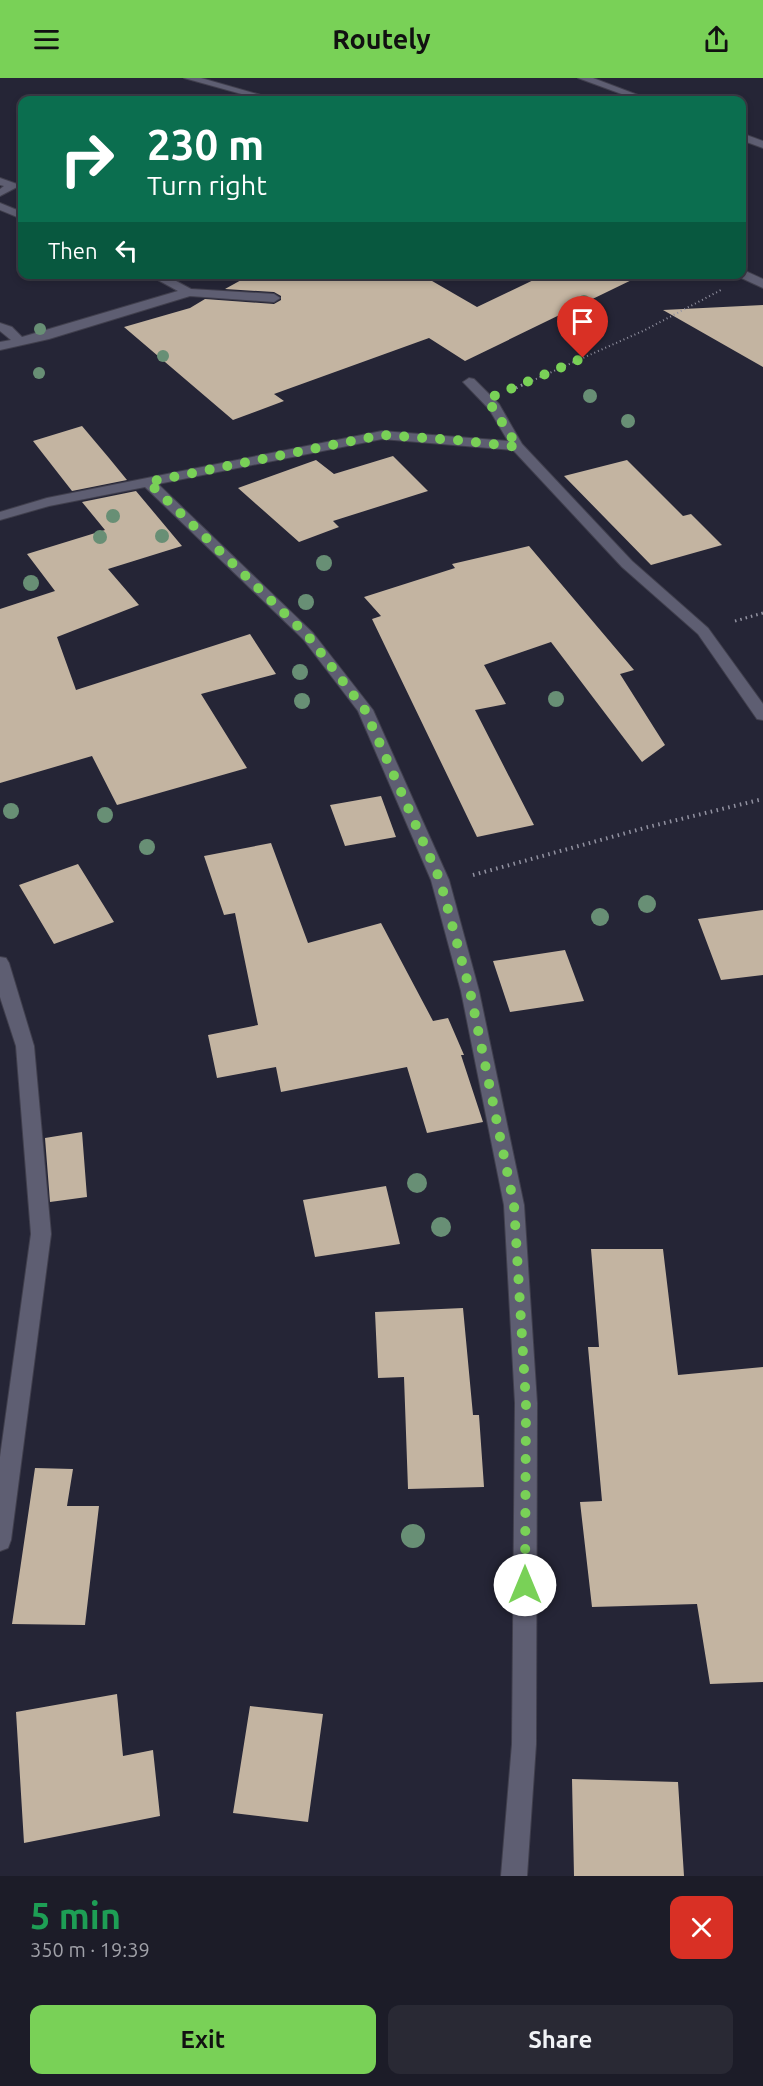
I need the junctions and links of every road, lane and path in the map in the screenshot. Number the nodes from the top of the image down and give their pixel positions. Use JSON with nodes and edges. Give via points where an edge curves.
{"nodes":[{"id":1,"x":189,"y":78,"type":"edge"},
{"id":2,"x":583,"y":78,"type":"edge"},
{"id":3,"x":258,"y":96,"type":"edge"},
{"id":4,"x":635,"y":96,"type":"edge"},
{"id":5,"x":746,"y":138,"type":"edge"},
{"id":6,"x":763,"y":145,"type":"edge"},
{"id":7,"x":0,"y":181,"type":"edge"},
{"id":8,"x":0,"y":193,"type":"edge"},
{"id":9,"x":0,"y":206,"type":"edge"},
{"id":10,"x":18,"y":214,"type":"edge"},
{"id":11,"x":746,"y":275,"type":"edge"},
{"id":12,"x":735,"y":279,"type":"edge"},
{"id":13,"x":166,"y":280,"type":"edge"},
{"id":14,"x":763,"y":284,"type":"edge"},
{"id":15,"x":189,"y":292,"type":"junction"},
{"id":16,"x":274,"y":298,"type":"dead end"},
{"id":17,"x":0,"y":327,"type":"edge"},
{"id":18,"x":20,"y":342,"type":"junction"},
{"id":19,"x":0,"y":346,"type":"edge"},
{"id":20,"x":469,"y":382,"type":"dead end"},
{"id":21,"x":487,"y":399,"type":"junction"},
{"id":22,"x":518,"y":447,"type":"junction"},
{"id":23,"x":148,"y":482,"type":"junction"},
{"id":24,"x":0,"y":516,"type":"edge"},
{"id":25,"x":763,"y":715,"type":"edge"},
{"id":26,"x":763,"y":799,"type":"edge"},
{"id":27,"x":440,"y":880,"type":"junction"},
{"id":28,"x":0,"y":963,"type":"edge"},
{"id":29,"x":0,"y":1540,"type":"edge"},
{"id":30,"x":514,"y":1876,"type":"edge"}],
"edges":[{"from":1,"to":3,"type":"street"},
{"from":2,"to":4,"type":"street"},
{"from":5,"to":6,"type":"street"},
{"from":7,"to":8,"type":"street","via":[[13,186]]},
{"from":9,"to":10,"type":"street"},
{"from":11,"to":14,"type":"street"},
{"from":12,"to":21,"type":"path","via":[[645,330]]},
{"from":13,"to":15,"type":"street"},
{"from":15,"to":16,"type":"street"},
{"from":15,"to":18,"type":"street"},
{"from":17,"to":18,"type":"street"},
{"from":18,"to":19,"type":"street"},
{"from":20,"to":21,"type":"street"},
{"from":21,"to":22,"type":"street"},
{"from":22,"to":23,"type":"street","via":[[382,435]]},
{"from":22,"to":25,"type":"street","via":[[627,564],[702,631]]},
{"from":23,"to":24,"type":"street","via":[[47,502]]},
{"from":23,"to":27,"type":"street","via":[[308,636],[365,710]]},
{"from":26,"to":27,"type":"path","via":[[470,876]]},
{"from":27,"to":30,"type":"street","via":[[470,991],[514,1205],[526,1403],[524,1744]]},
{"from":28,"to":29,"type":"street","via":[[25,1046],[42,1234]]}]}
